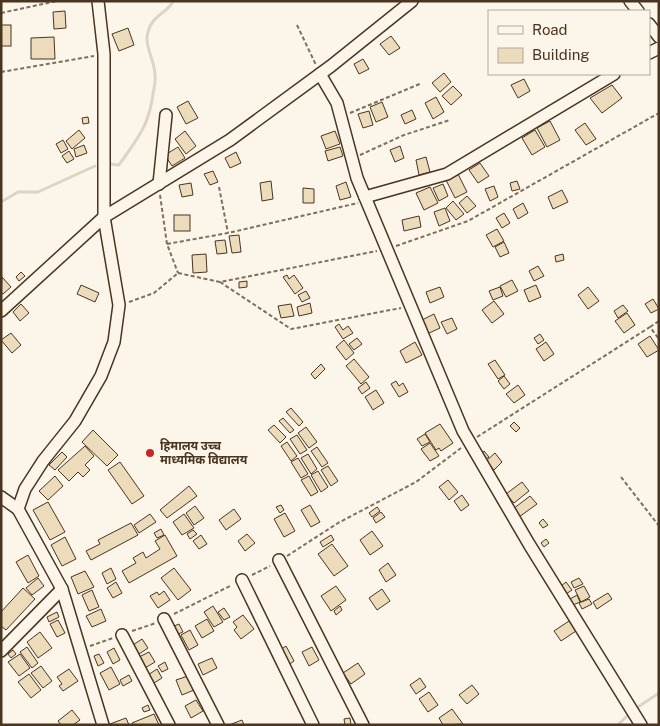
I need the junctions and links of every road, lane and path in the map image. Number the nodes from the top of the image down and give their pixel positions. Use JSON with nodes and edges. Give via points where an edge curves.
{"nodes":[{"id":1,"x":56,"y":1,"type":"edge"},
{"id":2,"x":98,"y":1,"type":"edge"},
{"id":3,"x":412,"y":1,"type":"edge"},
{"id":4,"x":42,"y":2,"type":"edge"},
{"id":5,"x":1,"y":13,"type":"edge"},
{"id":6,"x":297,"y":25,"type":"dead end"},
{"id":7,"x":650,"y":25,"type":"edge"},
{"id":8,"x":659,"y":37,"type":"edge"},
{"id":9,"x":104,"y":54,"type":"junction"},
{"id":10,"x":1,"y":72,"type":"edge"},
{"id":11,"x":320,"y":74,"type":"junction"},
{"id":12,"x":612,"y":75,"type":"edge"},
{"id":13,"x":422,"y":83,"type":"dead end"},
{"id":14,"x":659,"y":113,"type":"edge"},
{"id":15,"x":166,"y":115,"type":"dead end"},
{"id":16,"x":341,"y":116,"type":"junction"},
{"id":17,"x":450,"y":120,"type":"dead end"},
{"id":18,"x":354,"y":158,"type":"junction"},
{"id":19,"x":158,"y":184,"type":"junction"},
{"id":20,"x":219,"y":187,"type":"dead end"},
{"id":21,"x":366,"y":199,"type":"junction"},
{"id":22,"x":104,"y":217,"type":"junction"},
{"id":23,"x":228,"y":233,"type":"junction"},
{"id":24,"x":167,"y":244,"type":"junction"},
{"id":25,"x":386,"y":249,"type":"junction"},
{"id":26,"x":178,"y":273,"type":"junction"},
{"id":27,"x":220,"y":282,"type":"junction"},
{"id":28,"x":119,"y":305,"type":"junction"},
{"id":29,"x":410,"y":306,"type":"junction"},
{"id":30,"x":1,"y":311,"type":"edge"},
{"id":31,"x":659,"y":322,"type":"edge"},
{"id":32,"x":650,"y":326,"type":"junction"},
{"id":33,"x":659,"y":339,"type":"edge"},
{"id":34,"x":470,"y":442,"type":"junction"},
{"id":35,"x":621,"y":477,"type":"dead end"},
{"id":36,"x":1,"y":497,"type":"edge"},
{"id":37,"x":18,"y":509,"type":"junction"},
{"id":38,"x":659,"y":526,"type":"edge"},
{"id":39,"x":279,"y":560,"type":"junction"},
{"id":40,"x":242,"y":580,"type":"junction"},
{"id":41,"x":62,"y":589,"type":"junction"},
{"id":42,"x":164,"y":619,"type":"junction"},
{"id":43,"x":122,"y":635,"type":"junction"},
{"id":44,"x":79,"y":650,"type":"junction"},
{"id":45,"x":1,"y":651,"type":"edge"},
{"id":46,"x":103,"y":725,"type":"edge"},
{"id":47,"x":169,"y":725,"type":"edge"},
{"id":48,"x":218,"y":725,"type":"edge"},
{"id":49,"x":313,"y":725,"type":"edge"},
{"id":50,"x":363,"y":725,"type":"edge"},
{"id":51,"x":641,"y":725,"type":"edge"}],
"edges":[{"from":1,"to":4,"type":"path"},
{"from":2,"to":9,"type":"street"},
{"from":3,"to":11,"type":"street"},
{"from":4,"to":5,"type":"path"},
{"from":6,"to":11,"type":"path"},
{"from":7,"to":8,"type":"street"},
{"from":9,"to":10,"type":"path"},
{"from":9,"to":22,"type":"street"},
{"from":11,"to":16,"type":"street"},
{"from":11,"to":19,"type":"street","via":[[230,140]]},
{"from":12,"to":21,"type":"street","via":[[447,174]]},
{"from":13,"to":16,"type":"path"},
{"from":14,"to":25,"type":"path","via":[[468,221]]},
{"from":15,"to":19,"type":"street"},
{"from":16,"to":18,"type":"street"},
{"from":17,"to":18,"type":"path","via":[[404,135]]},
{"from":18,"to":21,"type":"street","via":[[357,178]]},
{"from":19,"to":22,"type":"street"},
{"from":19,"to":24,"type":"path"},
{"from":20,"to":23,"type":"path"},
{"from":21,"to":23,"type":"path"},
{"from":21,"to":25,"type":"street"},
{"from":22,"to":28,"type":"street"},
{"from":22,"to":30,"type":"street"},
{"from":23,"to":24,"type":"path"},
{"from":24,"to":26,"type":"path"},
{"from":25,"to":27,"type":"path"},
{"from":25,"to":29,"type":"street"},
{"from":26,"to":27,"type":"path"},
{"from":26,"to":28,"type":"path","via":[[154,293]]},
{"from":27,"to":29,"type":"path","via":[[291,329]]},
{"from":28,"to":37,"type":"street","via":[[114,342],[101,376],[76,421],[25,489]]},
{"from":29,"to":34,"type":"street"},
{"from":31,"to":32,"type":"path"},
{"from":32,"to":33,"type":"path"},
{"from":32,"to":34,"type":"path"},
{"from":34,"to":39,"type":"path","via":[[416,482],[338,523]]},
{"from":34,"to":51,"type":"street"},
{"from":35,"to":38,"type":"path"},
{"from":36,"to":37,"type":"street"},
{"from":37,"to":41,"type":"street"},
{"from":39,"to":40,"type":"path"},
{"from":39,"to":50,"type":"street"},
{"from":40,"to":42,"type":"path"},
{"from":40,"to":49,"type":"street"},
{"from":41,"to":44,"type":"street"},
{"from":41,"to":45,"type":"street"},
{"from":42,"to":43,"type":"path"},
{"from":42,"to":48,"type":"street"},
{"from":43,"to":44,"type":"path"},
{"from":43,"to":47,"type":"street"},
{"from":44,"to":46,"type":"street"}]}
